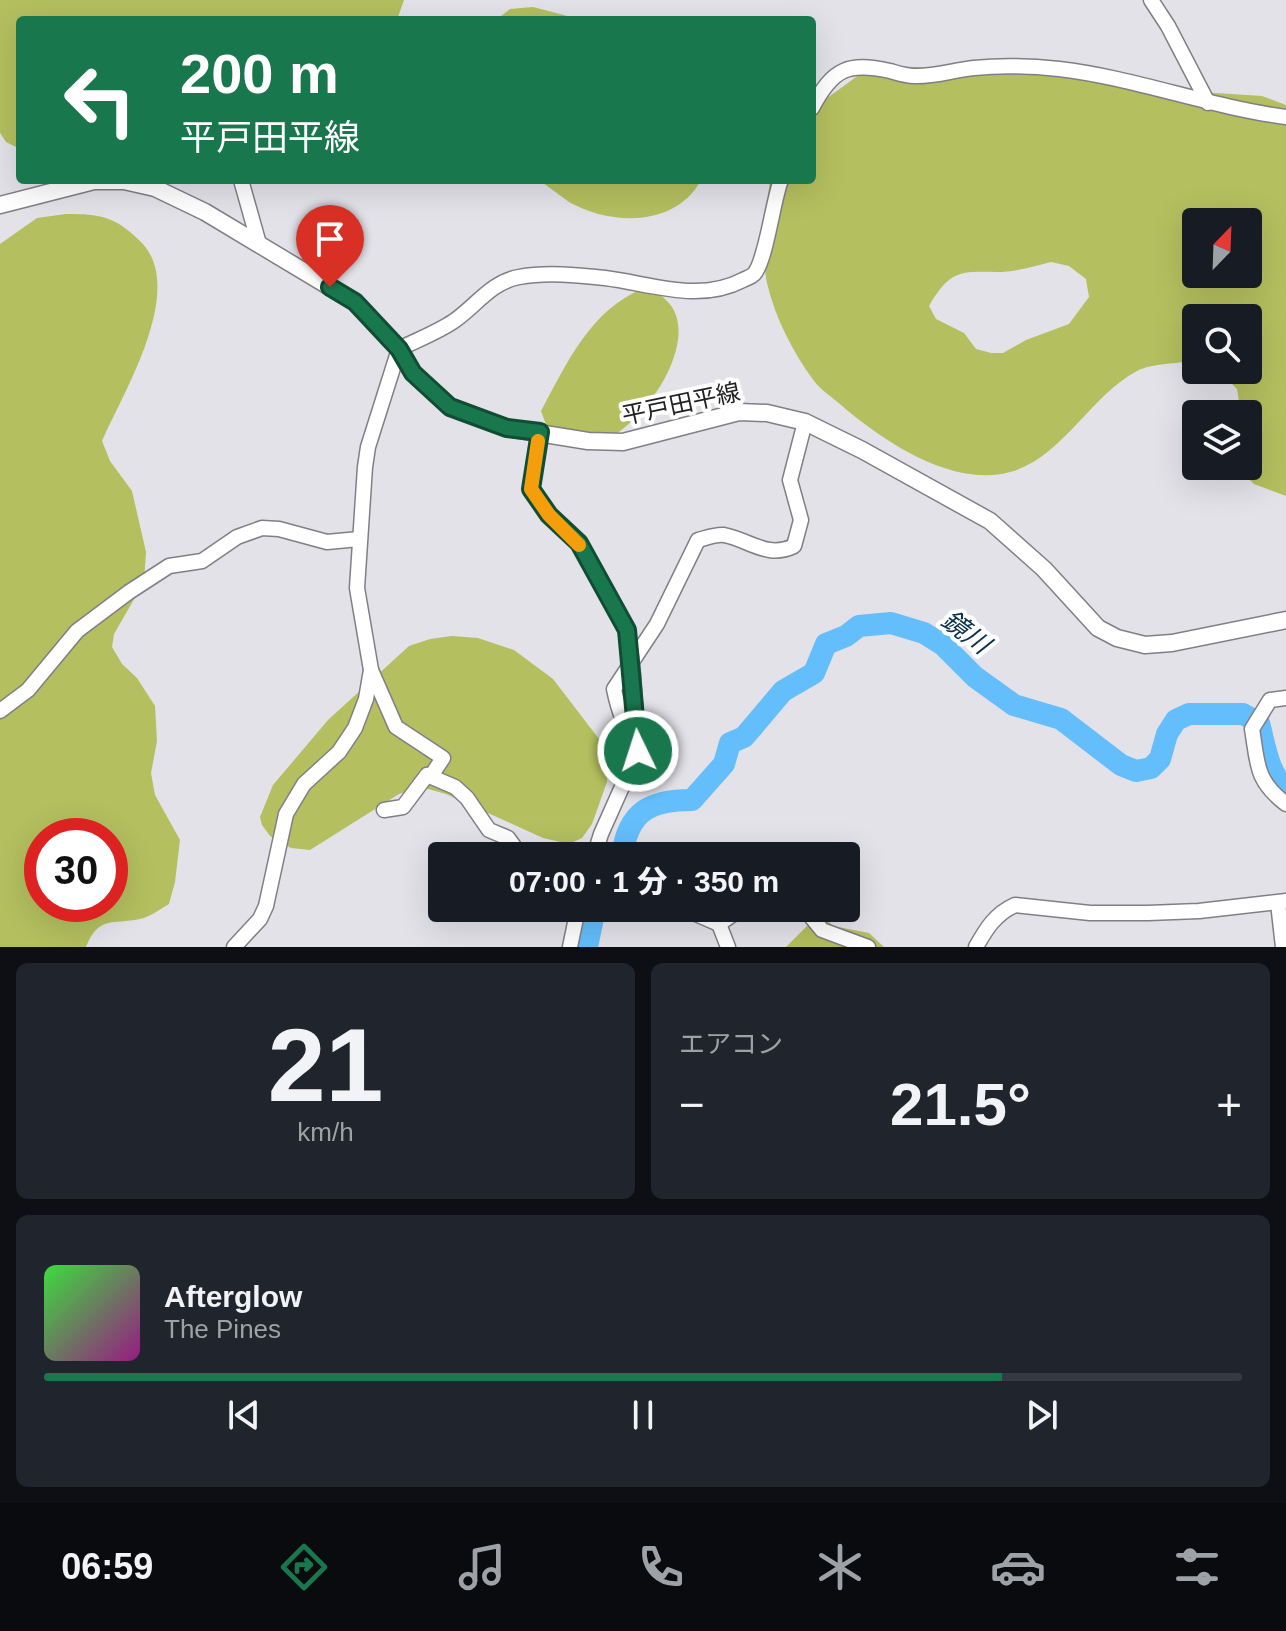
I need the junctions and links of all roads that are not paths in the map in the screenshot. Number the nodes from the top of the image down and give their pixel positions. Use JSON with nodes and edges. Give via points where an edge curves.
{"nodes":[{"id":1,"x":1151,"y":0,"type":"edge"},
{"id":2,"x":816,"y":102,"type":"edge"},
{"id":3,"x":1208,"y":103,"type":"junction"},
{"id":4,"x":1286,"y":117,"type":"edge"},
{"id":5,"x":79,"y":184,"type":"edge"},
{"id":6,"x":137,"y":184,"type":"edge"},
{"id":7,"x":242,"y":184,"type":"edge"},
{"id":8,"x":780,"y":184,"type":"edge"},
{"id":9,"x":0,"y":205,"type":"edge"},
{"id":10,"x":259,"y":244,"type":"junction"},
{"id":11,"x":399,"y":349,"type":"junction"},
{"id":12,"x":805,"y":422,"type":"junction"},
{"id":13,"x":540,"y":432,"type":"junction"},
{"id":14,"x":359,"y":539,"type":"junction"},
{"id":15,"x":1286,"y":620,"type":"edge"},
{"id":16,"x":371,"y":670,"type":"junction"},
{"id":17,"x":1286,"y":698,"type":"edge"},
{"id":18,"x":0,"y":711,"type":"edge"},
{"id":19,"x":637,"y":745,"type":"junction"},
{"id":20,"x":431,"y":776,"type":"junction"},
{"id":21,"x":1286,"y":804,"type":"edge"},
{"id":22,"x":384,"y":810,"type":"dead end"},
{"id":23,"x":511,"y":842,"type":"edge"},
{"id":24,"x":598,"y":842,"type":"edge"},
{"id":25,"x":1282,"y":902,"type":"edge"},
{"id":26,"x":575,"y":922,"type":"edge"},
{"id":27,"x":714,"y":922,"type":"edge"},
{"id":28,"x":722,"y":922,"type":"edge"},
{"id":29,"x":815,"y":922,"type":"edge"},
{"id":30,"x":719,"y":924,"type":"junction"},
{"id":31,"x":234,"y":947,"type":"edge"},
{"id":32,"x":570,"y":947,"type":"edge"},
{"id":33,"x":728,"y":947,"type":"edge"},
{"id":34,"x":868,"y":947,"type":"edge"},
{"id":35,"x":976,"y":947,"type":"edge"},
{"id":36,"x":1283,"y":947,"type":"edge"}],
"edges":[{"from":1,"to":3,"type":"street"},
{"from":2,"to":3,"type":"street","via":[[845,69],[862,65],[914,76],[1026,66]]},
{"from":3,"to":4,"type":"street"},
{"from":5,"to":9,"type":"main road","name":"平戸田平線"},
{"from":6,"to":10,"type":"main road","name":"平戸田平線","via":[[205,212]]},
{"from":7,"to":10,"type":"street"},
{"from":8,"to":11,"type":"street","via":[[754,274],[726,289],[681,291],[605,278],[517,277],[483,295],[455,321]]},
{"from":10,"to":11,"type":"main road","name":"平戸田平線","via":[[355,302]]},
{"from":11,"to":13,"type":"main road","name":"平戸田平線","via":[[413,373],[450,407],[507,428]]},
{"from":11,"to":14,"type":"street","via":[[368,447]]},
{"from":12,"to":13,"type":"main road","name":"平戸田平線","via":[[739,412],[623,442]]},
{"from":12,"to":15,"type":"main road","name":"平戸田平線","via":[[990,521],[1098,628],[1117,638],[1145,645],[1172,643]]},
{"from":12,"to":19,"type":"street","via":[[790,480],[801,520],[794,546],[764,551],[722,534],[698,540],[657,624],[614,689]]},
{"from":13,"to":19,"type":"street","bridge":true,"via":[[531,489],[579,543],[627,630]]},
{"from":14,"to":16,"type":"street","via":[[357,588]]},
{"from":14,"to":18,"type":"street","via":[[327,542],[262,528],[237,537],[202,561],[169,566],[77,631],[34,684]]},
{"from":16,"to":20,"type":"street","via":[[396,727],[443,758]]},
{"from":16,"to":31,"type":"street","via":[[355,728],[339,752],[304,784],[286,814],[266,906]]},
{"from":17,"to":21,"type":"street","via":[[1270,700],[1252,729],[1267,789]]},
{"from":19,"to":24,"type":"street","via":[[629,776]]},
{"from":20,"to":22,"type":"street","via":[[403,807]]},
{"from":20,"to":23,"type":"street","via":[[455,787],[489,830]]},
{"from":25,"to":35,"type":"street","via":[[1148,913],[1015,905],[990,922]]},
{"from":25,"to":36,"type":"street"},
{"from":26,"to":32,"type":"street"},
{"from":27,"to":30,"type":"street"},
{"from":28,"to":30,"type":"street"},
{"from":29,"to":34,"type":"street","via":[[822,930]]},
{"from":30,"to":33,"type":"street"}]}
